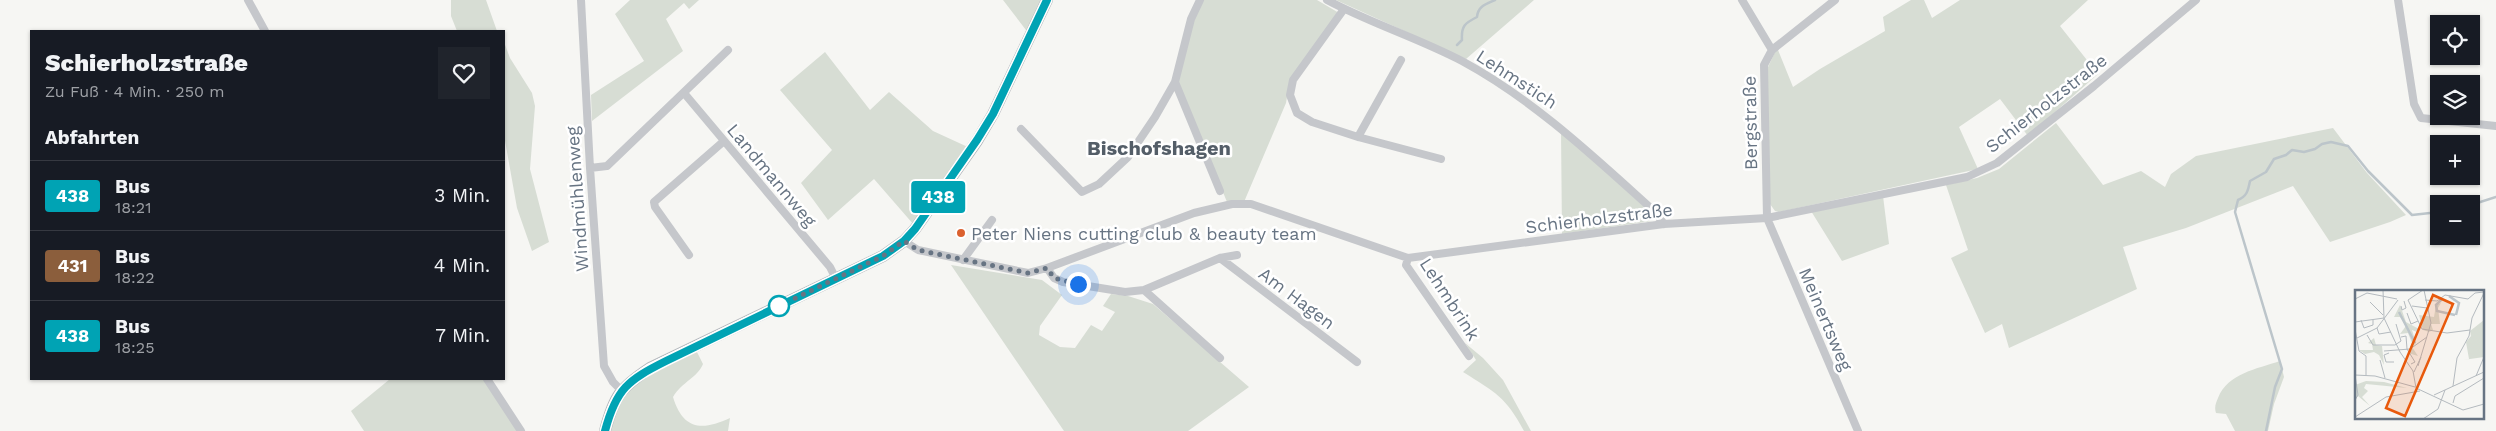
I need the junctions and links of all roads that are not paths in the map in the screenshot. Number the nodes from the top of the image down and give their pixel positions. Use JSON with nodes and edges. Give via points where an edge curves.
{"nodes":[{"id":1,"x":248,"y":0,"type":"edge"},
{"id":2,"x":581,"y":0,"type":"edge"},
{"id":3,"x":1047,"y":0,"type":"edge"},
{"id":4,"x":1200,"y":0,"type":"edge"},
{"id":5,"x":1327,"y":0,"type":"edge"},
{"id":6,"x":1742,"y":0,"type":"edge"},
{"id":7,"x":1835,"y":0,"type":"edge"},
{"id":8,"x":2196,"y":0,"type":"edge"},
{"id":9,"x":2398,"y":0,"type":"edge"},
{"id":10,"x":1344,"y":9,"type":"junction"},
{"id":11,"x":264,"y":30,"type":"edge"},
{"id":12,"x":728,"y":50,"type":"dead end"},
{"id":13,"x":1772,"y":50,"type":"junction"},
{"id":14,"x":1401,"y":60,"type":"dead end"},
{"id":15,"x":1176,"y":82,"type":"junction"},
{"id":16,"x":684,"y":93,"type":"junction"},
{"id":17,"x":2496,"y":126,"type":"edge"},
{"id":18,"x":1021,"y":129,"type":"dead end"},
{"id":19,"x":1358,"y":137,"type":"junction"},
{"id":20,"x":724,"y":141,"type":"junction"},
{"id":21,"x":1441,"y":158,"type":"dead end"},
{"id":22,"x":590,"y":168,"type":"junction"},
{"id":23,"x":1220,"y":191,"type":"dead end"},
{"id":24,"x":1767,"y":218,"type":"junction"},
{"id":25,"x":992,"y":220,"type":"dead end"},
{"id":26,"x":1664,"y":224,"type":"junction"},
{"id":27,"x":904,"y":241,"type":"junction"},
{"id":28,"x":689,"y":255,"type":"dead end"},
{"id":29,"x":1237,"y":255,"type":"dead end"},
{"id":30,"x":1220,"y":258,"type":"junction"},
{"id":31,"x":1408,"y":258,"type":"junction"},
{"id":32,"x":963,"y":260,"type":"junction"},
{"id":33,"x":1047,"y":268,"type":"junction"},
{"id":34,"x":836,"y":279,"type":"junction"},
{"id":35,"x":1144,"y":290,"type":"junction"},
{"id":36,"x":1470,"y":356,"type":"dead end"},
{"id":37,"x":1220,"y":358,"type":"dead end"},
{"id":38,"x":1356,"y":362,"type":"dead end"},
{"id":39,"x":488,"y":380,"type":"edge"},
{"id":40,"x":621,"y":390,"type":"junction"},
{"id":41,"x":521,"y":431,"type":"edge"},
{"id":42,"x":605,"y":431,"type":"edge"},
{"id":43,"x":1858,"y":431,"type":"edge"}],
"edges":[{"from":1,"to":11,"type":"street"},
{"from":2,"to":22,"type":"street","name":"Windmühlenweg"},
{"from":3,"to":27,"type":"main road","via":[[993,114],[956,172]]},
{"from":4,"to":15,"type":"street","via":[[1191,19]]},
{"from":5,"to":10,"type":"street","name":"Lehmstich"},
{"from":6,"to":13,"type":"street"},
{"from":7,"to":13,"type":"street"},
{"from":8,"to":24,"type":"street","name":"Schierholzstraße","via":[[1997,163],[1967,177]]},
{"from":9,"to":17,"type":"street","via":[[2414,104],[2421,118]]},
{"from":10,"to":19,"type":"street","via":[[1293,80],[1290,95],[1297,113],[1312,122]]},
{"from":10,"to":26,"type":"street","name":"Lehmstich","via":[[1462,61],[1536,110],[1570,136],[1653,210]]},
{"from":12,"to":16,"type":"street"},
{"from":13,"to":24,"type":"street","name":"Bergstraße","via":[[1764,66]]},
{"from":14,"to":19,"type":"street"},
{"from":15,"to":18,"type":"street","via":[[1128,157],[1099,184],[1082,192]]},
{"from":15,"to":23,"type":"street"},
{"from":16,"to":20,"type":"street","name":"Landmannweg"},
{"from":16,"to":22,"type":"street","via":[[607,166]]},
{"from":19,"to":21,"type":"street"},
{"from":20,"to":28,"type":"street","via":[[654,202]]},
{"from":20,"to":34,"type":"street","name":"Landmannweg","via":[[830,267]]},
{"from":22,"to":40,"type":"street","name":"Windmühlenweg","via":[[604,366]]},
{"from":24,"to":26,"type":"street","name":"Schierholzstraße"},
{"from":24,"to":43,"type":"street","name":"Meinertsweg"},
{"from":25,"to":32,"type":"street"},
{"from":26,"to":31,"type":"street","name":"Schierholzstraße"},
{"from":27,"to":32,"type":"street","name":"Schierholzstraße","via":[[918,250]]},
{"from":27,"to":34,"type":"main road","via":[[883,256]]},
{"from":29,"to":30,"type":"street"},
{"from":30,"to":35,"type":"street"},
{"from":30,"to":38,"type":"street","name":"Am Hagen"},
{"from":31,"to":33,"type":"street","name":"Schierholzstraße","via":[[1251,204],[1232,204],[1194,213]]},
{"from":31,"to":36,"type":"street","name":"Lehmbrink","via":[[1406,265]]},
{"from":32,"to":33,"type":"street","name":"Schierholzstraße","via":[[1028,273]]},
{"from":33,"to":35,"type":"street","via":[[1054,278],[1062,282],[1124,292]]},
{"from":34,"to":40,"type":"main road","via":[[650,368]]},
{"from":35,"to":37,"type":"street"},
{"from":39,"to":41,"type":"street"},
{"from":40,"to":42,"type":"main road"}]}
